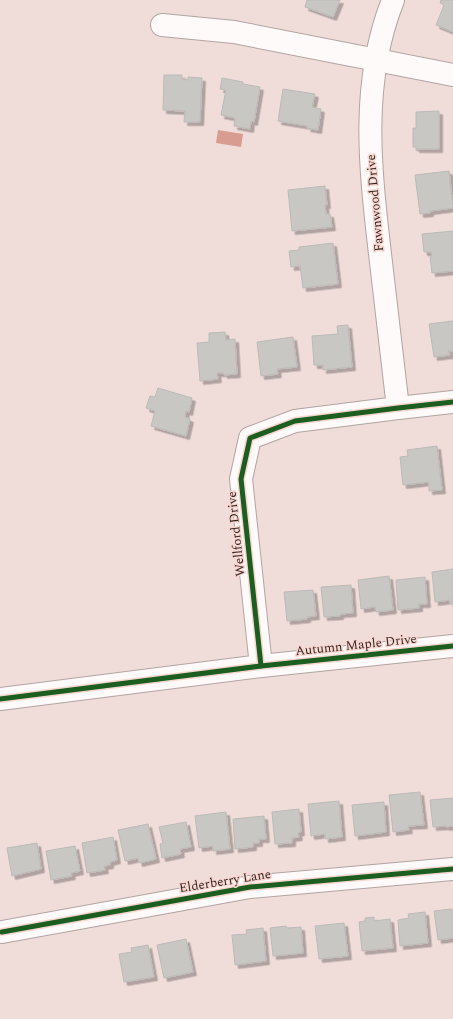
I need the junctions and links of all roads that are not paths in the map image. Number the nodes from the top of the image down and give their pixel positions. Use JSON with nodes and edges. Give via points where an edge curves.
{"nodes":[{"id":1,"x":393,"y":0,"type":"edge"},
{"id":2,"x":162,"y":25,"type":"dead end"},
{"id":3,"x":375,"y":59,"type":"junction"},
{"id":4,"x":453,"y":75,"type":"edge"},
{"id":5,"x":453,"y":402,"type":"edge"},
{"id":6,"x":398,"y":408,"type":"junction"},
{"id":7,"x":453,"y":646,"type":"edge"},
{"id":8,"x":261,"y":666,"type":"junction"},
{"id":9,"x":0,"y":699,"type":"edge"},
{"id":10,"x":453,"y":868,"type":"edge"},
{"id":11,"x":2,"y":932,"type":"dead end"}],
"edges":[{"from":1,"to":3,"type":"street","name":"Fawnwood Drive"},
{"from":2,"to":3,"type":"street","via":[[234,32]]},
{"from":3,"to":4,"type":"street"},
{"from":3,"to":6,"type":"street","name":"Fawnwood Drive","via":[[370,113],[371,168]]},
{"from":5,"to":6,"type":"street","name":"Wellford Drive"},
{"from":6,"to":8,"type":"street","name":"Wellford Drive","via":[[294,421],[250,438],[241,479]]},
{"from":7,"to":8,"type":"street","name":"Autumn Maple Drive"},
{"from":8,"to":9,"type":"street","name":"Autumn Maple Drive"},
{"from":10,"to":11,"type":"street","name":"Elderberry Lane","via":[[250,887]]}]}
